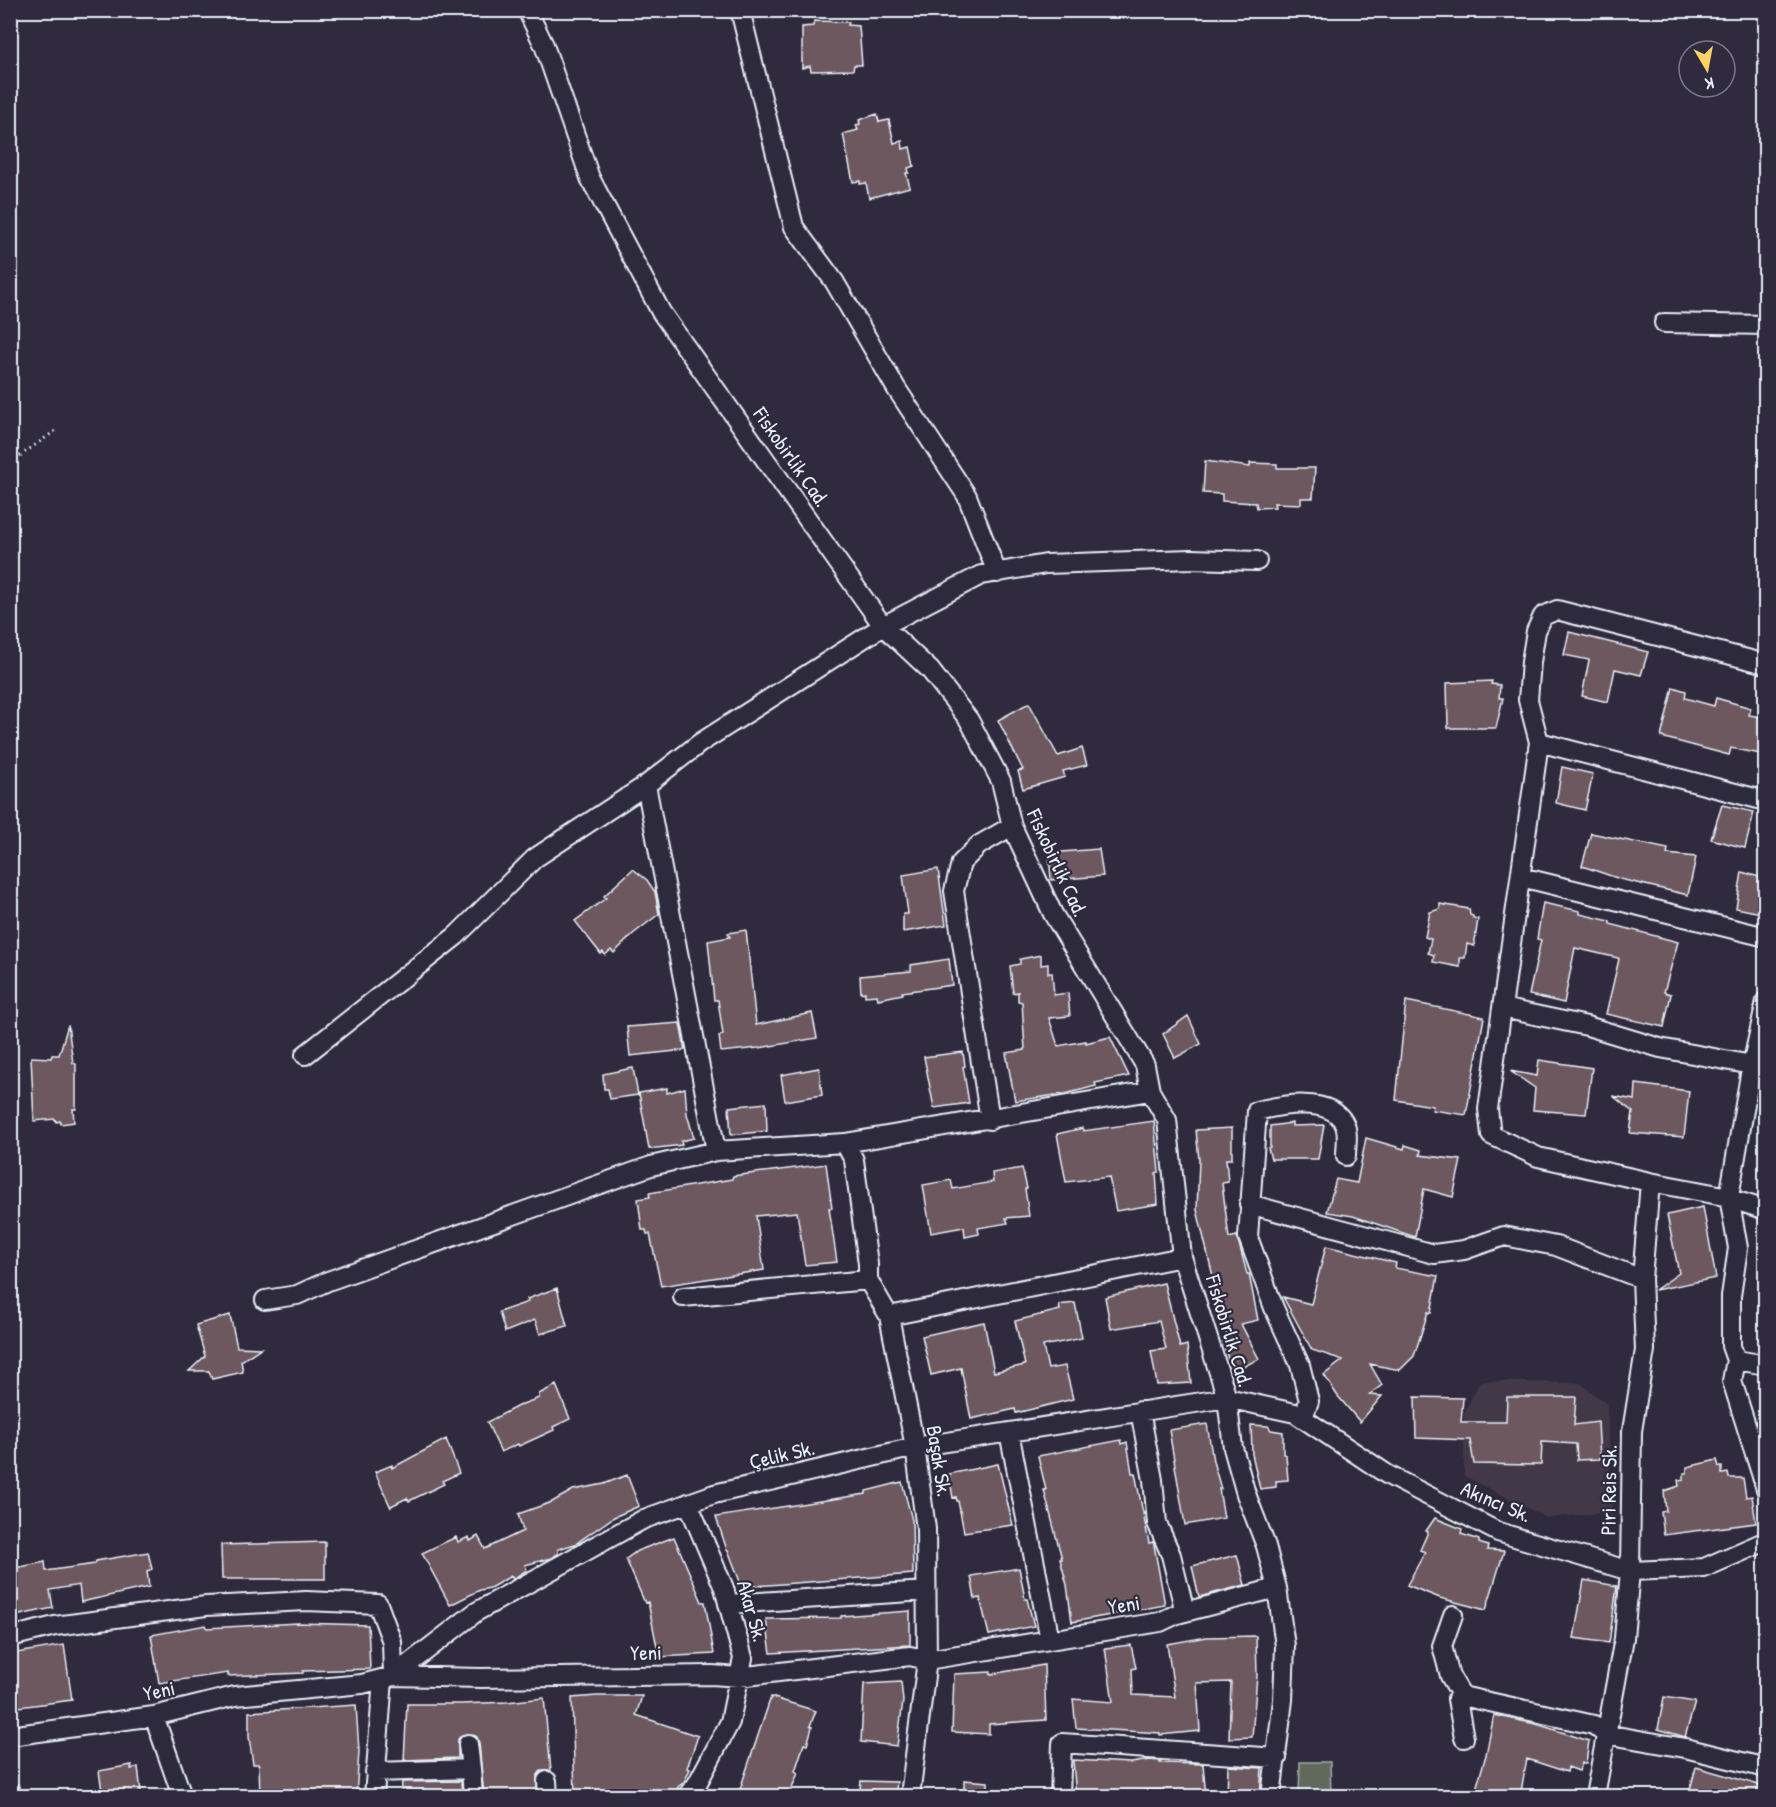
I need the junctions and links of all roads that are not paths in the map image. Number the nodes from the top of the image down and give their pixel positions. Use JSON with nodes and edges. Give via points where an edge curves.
{"nodes":[{"id":1,"x":527,"y":10,"type":"edge"},
{"id":2,"x":740,"y":10,"type":"edge"},
{"id":3,"x":1664,"y":323,"type":"dead end"},
{"id":4,"x":1766,"y":325,"type":"edge"},
{"id":5,"x":1257,"y":561,"type":"dead end"},
{"id":6,"x":997,"y":573,"type":"junction"},
{"id":7,"x":883,"y":626,"type":"junction"},
{"id":8,"x":1766,"y":664,"type":"edge"},
{"id":9,"x":1539,"y":742,"type":"junction"},
{"id":10,"x":646,"y":785,"type":"junction"},
{"id":11,"x":1766,"y":801,"type":"edge"},
{"id":12,"x":1012,"y":826,"type":"junction"},
{"id":13,"x":1521,"y":877,"type":"junction"},
{"id":14,"x":1766,"y":938,"type":"edge"},
{"id":15,"x":1766,"y":1001,"type":"edge"},
{"id":16,"x":1502,"y":1008,"type":"junction"},
{"id":17,"x":305,"y":1055,"type":"dead end"},
{"id":18,"x":1752,"y":1065,"type":"junction"},
{"id":19,"x":1150,"y":1091,"type":"junction"},
{"id":20,"x":990,"y":1120,"type":"junction"},
{"id":21,"x":845,"y":1143,"type":"junction"},
{"id":22,"x":716,"y":1151,"type":"junction"},
{"id":23,"x":1346,"y":1156,"type":"dead end"},
{"id":24,"x":1650,"y":1182,"type":"junction"},
{"id":25,"x":1730,"y":1198,"type":"junction"},
{"id":26,"x":1250,"y":1204,"type":"junction"},
{"id":27,"x":1766,"y":1210,"type":"edge"},
{"id":28,"x":1182,"y":1257,"type":"junction"},
{"id":29,"x":1642,"y":1279,"type":"junction"},
{"id":30,"x":868,"y":1280,"type":"junction"},
{"id":31,"x":683,"y":1297,"type":"dead end"},
{"id":32,"x":265,"y":1300,"type":"dead end"},
{"id":33,"x":889,"y":1316,"type":"junction"},
{"id":34,"x":1736,"y":1360,"type":"junction"},
{"id":35,"x":1766,"y":1365,"type":"edge"},
{"id":36,"x":1227,"y":1398,"type":"junction"},
{"id":37,"x":1140,"y":1412,"type":"junction"},
{"id":38,"x":1303,"y":1418,"type":"junction"},
{"id":39,"x":1009,"y":1432,"type":"junction"},
{"id":40,"x":915,"y":1448,"type":"junction"},
{"id":41,"x":1766,"y":1488,"type":"edge"},
{"id":42,"x":688,"y":1503,"type":"junction"},
{"id":43,"x":1766,"y":1541,"type":"edge"},
{"id":44,"x":1630,"y":1571,"type":"junction"},
{"id":45,"x":1277,"y":1588,"type":"junction"},
{"id":46,"x":927,"y":1591,"type":"junction"},
{"id":47,"x":728,"y":1604,"type":"junction"},
{"id":48,"x":1185,"y":1612,"type":"junction"},
{"id":49,"x":1453,"y":1615,"type":"dead end"},
{"id":50,"x":10,"y":1637,"type":"edge"},
{"id":51,"x":1050,"y":1640,"type":"junction"},
{"id":52,"x":927,"y":1659,"type":"junction"},
{"id":53,"x":388,"y":1677,"type":"junction"},
{"id":54,"x":739,"y":1677,"type":"junction"},
{"id":55,"x":1462,"y":1696,"type":"junction"},
{"id":56,"x":154,"y":1716,"type":"junction"},
{"id":57,"x":1605,"y":1734,"type":"junction"},
{"id":58,"x":10,"y":1736,"type":"edge"},
{"id":59,"x":1464,"y":1738,"type":"dead end"},
{"id":60,"x":468,"y":1744,"type":"dead end"},
{"id":61,"x":1277,"y":1758,"type":"junction"},
{"id":62,"x":1766,"y":1768,"type":"edge"},
{"id":63,"x":471,"y":1769,"type":"junction"},
{"id":64,"x":375,"y":1772,"type":"junction"},
{"id":65,"x":10,"y":1791,"type":"edge"},
{"id":66,"x":11,"y":1797,"type":"edge"},
{"id":67,"x":182,"y":1797,"type":"edge"},
{"id":68,"x":374,"y":1797,"type":"edge"},
{"id":69,"x":473,"y":1797,"type":"edge"},
{"id":70,"x":687,"y":1797,"type":"edge"},
{"id":71,"x":910,"y":1797,"type":"edge"},
{"id":72,"x":1060,"y":1797,"type":"edge"},
{"id":73,"x":1271,"y":1797,"type":"edge"},
{"id":74,"x":1595,"y":1797,"type":"edge"}],
"edges":[{"from":1,"to":7,"type":"street","name":"Fiskobirlik Cad.","via":[[544,45],[590,178],[661,312]]},
{"from":2,"to":6,"type":"street","via":[[794,227],[834,281],[896,388],[967,496]]},
{"from":3,"to":4,"type":"street"},
{"from":5,"to":6,"type":"street","via":[[1046,564]]},
{"from":6,"to":7,"type":"street","via":[[981,575]]},
{"from":7,"to":10,"type":"street","via":[[700,744]]},
{"from":7,"to":12,"type":"street","name":"Fiskobirlik Cad.","via":[[930,670],[969,720],[1000,781]]},
{"from":8,"to":9,"type":"street","via":[[1557,610],[1544,616],[1536,631],[1531,662],[1528,700]]},
{"from":9,"to":11,"type":"street"},
{"from":9,"to":13,"type":"street"},
{"from":10,"to":17,"type":"street","via":[[536,858],[456,936]]},
{"from":10,"to":22,"type":"street"},
{"from":12,"to":19,"type":"street","name":"Fiskobirlik Cad.","via":[[1053,914],[1144,1065]]},
{"from":12,"to":20,"type":"street","via":[[979,845],[961,863],[954,891]]},
{"from":13,"to":14,"type":"street"},
{"from":13,"to":16,"type":"street"},
{"from":15,"to":18,"type":"street"},
{"from":16,"to":18,"type":"street","via":[[1587,1026],[1660,1048]]},
{"from":16,"to":24,"type":"street","via":[[1488,1109],[1491,1135],[1538,1157]]},
{"from":18,"to":25,"type":"street"},
{"from":19,"to":20,"type":"street"},
{"from":19,"to":28,"type":"street","name":"Fiskobirlik Cad.","via":[[1167,1120]]},
{"from":20,"to":21,"type":"street"},
{"from":21,"to":22,"type":"street"},
{"from":21,"to":30,"type":"street","name":"Başak Sk.","via":[[854,1160]]},
{"from":22,"to":32,"type":"street","via":[[651,1166],[297,1295]]},
{"from":23,"to":26,"type":"street","via":[[1344,1123],[1331,1111],[1310,1104],[1257,1111]]},
{"from":24,"to":25,"type":"street"},
{"from":24,"to":29,"type":"street","name":"Piri Reis Sk."},
{"from":25,"to":27,"type":"street"},
{"from":25,"to":34,"type":"street","via":[[1738,1248],[1731,1296],[1731,1346]]},
{"from":26,"to":29,"type":"street","via":[[1434,1254],[1464,1250],[1504,1236],[1556,1246]]},
{"from":26,"to":38,"type":"street","via":[[1248,1237],[1300,1365],[1309,1401]]},
{"from":28,"to":33,"type":"street"},
{"from":28,"to":36,"type":"street","name":"Fiskobirlik Cad."},
{"from":29,"to":44,"type":"street","name":"Piri Reis Sk.","via":[[1646,1350],[1632,1431]]},
{"from":30,"to":31,"type":"street"},
{"from":30,"to":33,"type":"street","name":"Başak Sk."},
{"from":33,"to":40,"type":"street","name":"Başak Sk."},
{"from":34,"to":35,"type":"street"},
{"from":34,"to":41,"type":"street","via":[[1732,1381]]},
{"from":36,"to":37,"type":"street","name":"Çelik Sk."},
{"from":36,"to":38,"type":"street","name":"Akıncı Sk."},
{"from":36,"to":45,"type":"street","name":"Fiskobirlik Cad.","via":[[1239,1471]]},
{"from":37,"to":39,"type":"street","name":"Çelik Sk."},
{"from":37,"to":48,"type":"street","via":[[1157,1523],[1171,1555]]},
{"from":38,"to":44,"type":"street","name":"Akıncı Sk.","via":[[1388,1476],[1498,1532]]},
{"from":39,"to":40,"type":"street","name":"Çelik Sk."},
{"from":39,"to":51,"type":"street"},
{"from":40,"to":42,"type":"street","name":"Çelik Sk."},
{"from":40,"to":46,"type":"street","name":"Başak Sk.","via":[[926,1529]]},
{"from":42,"to":47,"type":"street","name":"Akar Sk."},
{"from":42,"to":53,"type":"street","name":"Çelik Sk.","via":[[645,1519],[476,1612]]},
{"from":43,"to":44,"type":"street","name":"Akıncı Sk.","via":[[1704,1568]]},
{"from":44,"to":57,"type":"street","name":"Piri Reis Sk.","via":[[1624,1638]]},
{"from":45,"to":48,"type":"street","name":"Yeni"},
{"from":45,"to":61,"type":"street","name":"Fiskobirlik Cad.","via":[[1285,1646]]},
{"from":46,"to":47,"type":"street"},
{"from":46,"to":52,"type":"street","name":"Başak Sk."},
{"from":47,"to":54,"type":"street","name":"Akar Sk.","via":[[742,1658]]},
{"from":48,"to":51,"type":"street","name":"Yeni","via":[[1160,1622]]},
{"from":49,"to":55,"type":"street","via":[[1442,1646],[1450,1676]]},
{"from":50,"to":53,"type":"street","via":[[55,1626],[206,1606],[306,1601],[378,1604],[392,1642]]},
{"from":51,"to":52,"type":"street","name":"Yeni"},
{"from":52,"to":54,"type":"street","name":"Yeni","via":[[910,1656]]},
{"from":52,"to":71,"type":"street","name":"Başak Sk."},
{"from":53,"to":54,"type":"street","name":"Yeni"},
{"from":53,"to":56,"type":"street","name":"Yeni","via":[[362,1684],[235,1696]]},
{"from":53,"to":64,"type":"street"},
{"from":54,"to":70,"type":"street","name":"Akar Sk.","via":[[730,1722]]},
{"from":55,"to":57,"type":"street","via":[[1594,1725]]},
{"from":55,"to":59,"type":"street","via":[[1457,1699]]},
{"from":56,"to":58,"type":"street","name":"Yeni"},
{"from":56,"to":67,"type":"street"},
{"from":57,"to":62,"type":"street"},
{"from":57,"to":74,"type":"street","name":"Piri Reis Sk."},
{"from":60,"to":63,"type":"street"},
{"from":61,"to":72,"type":"street","via":[[1062,1743]]},
{"from":61,"to":73,"type":"street","name":"Fiskobirlik Cad."},
{"from":63,"to":64,"type":"street"},
{"from":63,"to":69,"type":"street"},
{"from":64,"to":68,"type":"street"},
{"from":65,"to":66,"type":"street"}]}
